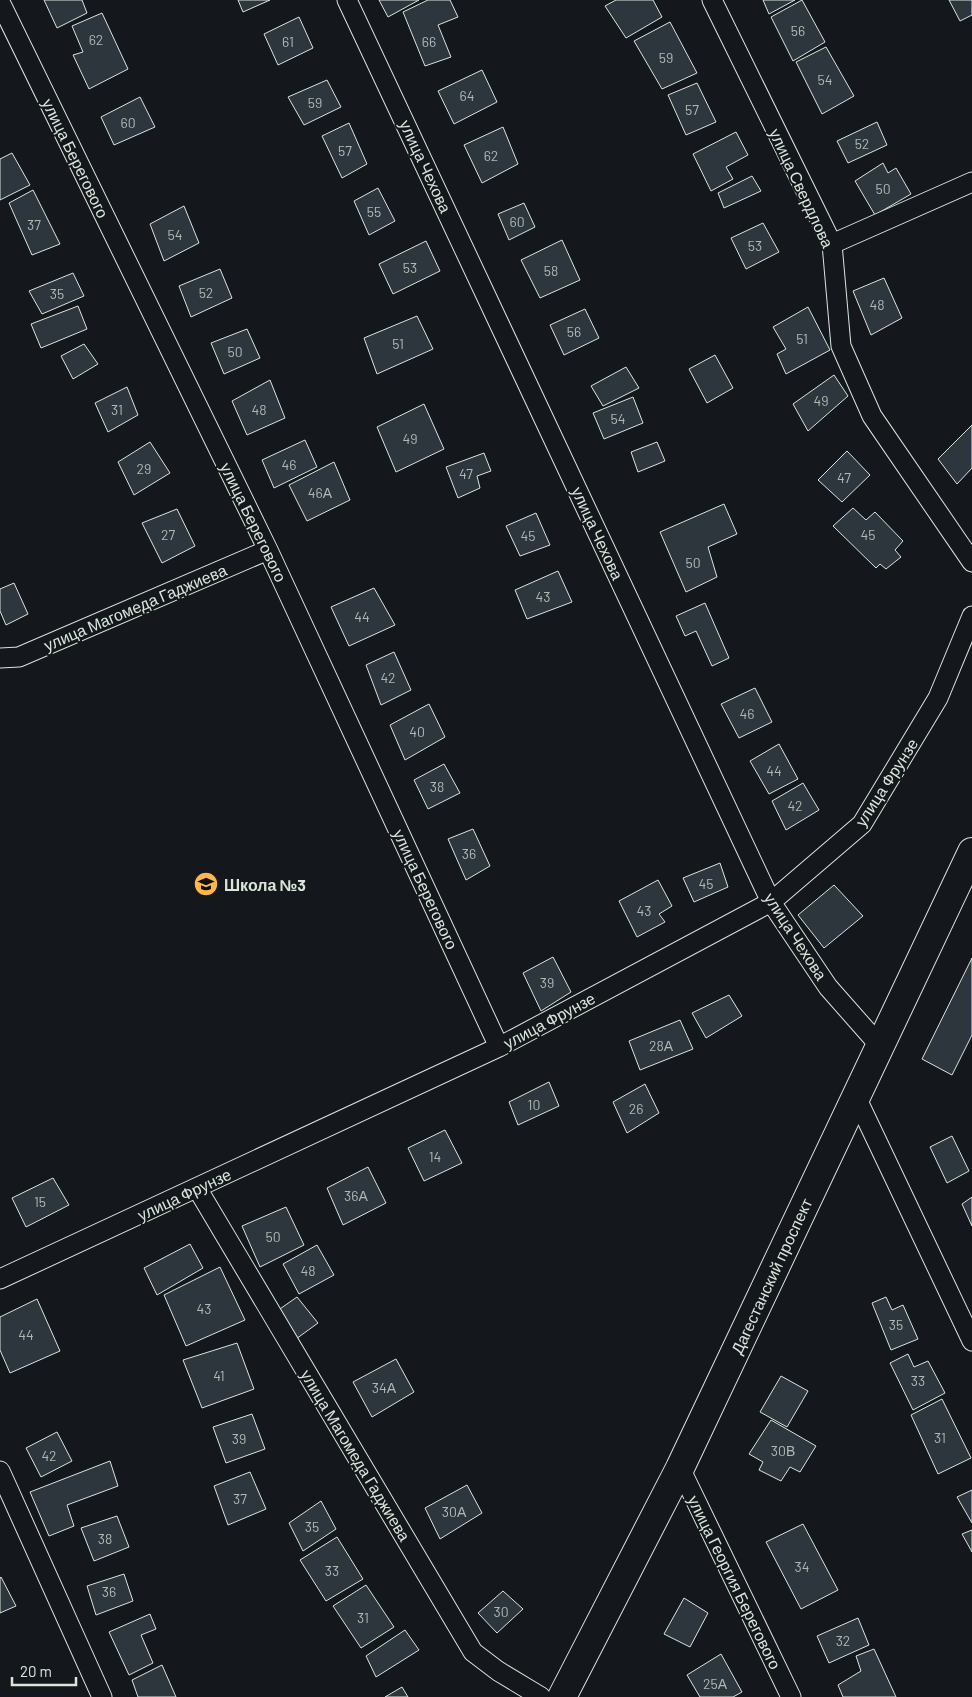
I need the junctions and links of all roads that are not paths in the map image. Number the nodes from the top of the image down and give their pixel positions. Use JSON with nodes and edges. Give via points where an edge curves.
{"nodes":[{"id":1,"x":347,"y":0,"type":"edge"},
{"id":2,"x":712,"y":0,"type":"edge"},
{"id":3,"x":0,"y":2,"type":"edge"},
{"id":4,"x":972,"y":182,"type":"edge"},
{"id":5,"x":832,"y":244,"type":"junction"},
{"id":6,"x":268,"y":550,"type":"junction"},
{"id":7,"x":972,"y":562,"type":"edge"},
{"id":8,"x":972,"y":616,"type":"edge"},
{"id":9,"x":0,"y":658,"type":"edge"},
{"id":10,"x":972,"y":852,"type":"edge"},
{"id":11,"x":771,"y":902,"type":"junction"},
{"id":12,"x":880,"y":1046,"type":"junction"},
{"id":13,"x":499,"y":1047,"type":"junction"},
{"id":14,"x":856,"y":1097,"type":"junction"},
{"id":15,"x":197,"y":1188,"type":"junction"},
{"id":16,"x":0,"y":1279,"type":"edge"},
{"id":17,"x":972,"y":1341,"type":"edge"},
{"id":18,"x":680,"y":1468,"type":"junction"},
{"id":19,"x":0,"y":1472,"type":"edge"},
{"id":20,"x":102,"y":1697,"type":"edge"},
{"id":21,"x":541,"y":1697,"type":"edge"},
{"id":22,"x":562,"y":1697,"type":"edge"},
{"id":23,"x":791,"y":1697,"type":"edge"}],
"edges":[{"from":1,"to":11,"type":"street","name":"улица Чехова"},
{"from":2,"to":5,"type":"street","name":"улица Свердлова"},
{"from":3,"to":6,"type":"street","name":"улица Берегового"},
{"from":4,"to":5,"type":"street"},
{"from":5,"to":7,"type":"street","name":"улица Свердлова","via":[[841,346],[872,416]]},
{"from":6,"to":9,"type":"street","name":"улица Магомеда Гаджиева","via":[[19,657]]},
{"from":6,"to":13,"type":"street","name":"улица Берегового"},
{"from":8,"to":11,"type":"street","name":"улица Фрунзе","via":[[938,698],[862,824]]},
{"from":10,"to":12,"type":"highway","name":"Дагестанский проспект"},
{"from":11,"to":12,"type":"street","name":"улица Чехова","via":[[828,987]]},
{"from":11,"to":13,"type":"street","name":"улица Фрунзе"},
{"from":12,"to":14,"type":"highway","name":"Дагестанский проспект"},
{"from":13,"to":15,"type":"street","name":"улица Фрунзе"},
{"from":14,"to":17,"type":"street"},
{"from":14,"to":18,"type":"highway","name":"Дагестанский проспект"},
{"from":15,"to":16,"type":"street","name":"улица Фрунзе"},
{"from":15,"to":21,"type":"street","name":"улица Магомеда Гаджиева","via":[[473,1652]]},
{"from":18,"to":22,"type":"highway","name":"Дагестанский проспект"},
{"from":18,"to":23,"type":"street","name":"улица Георгия Берегового"},
{"from":19,"to":20,"type":"street"}]}
